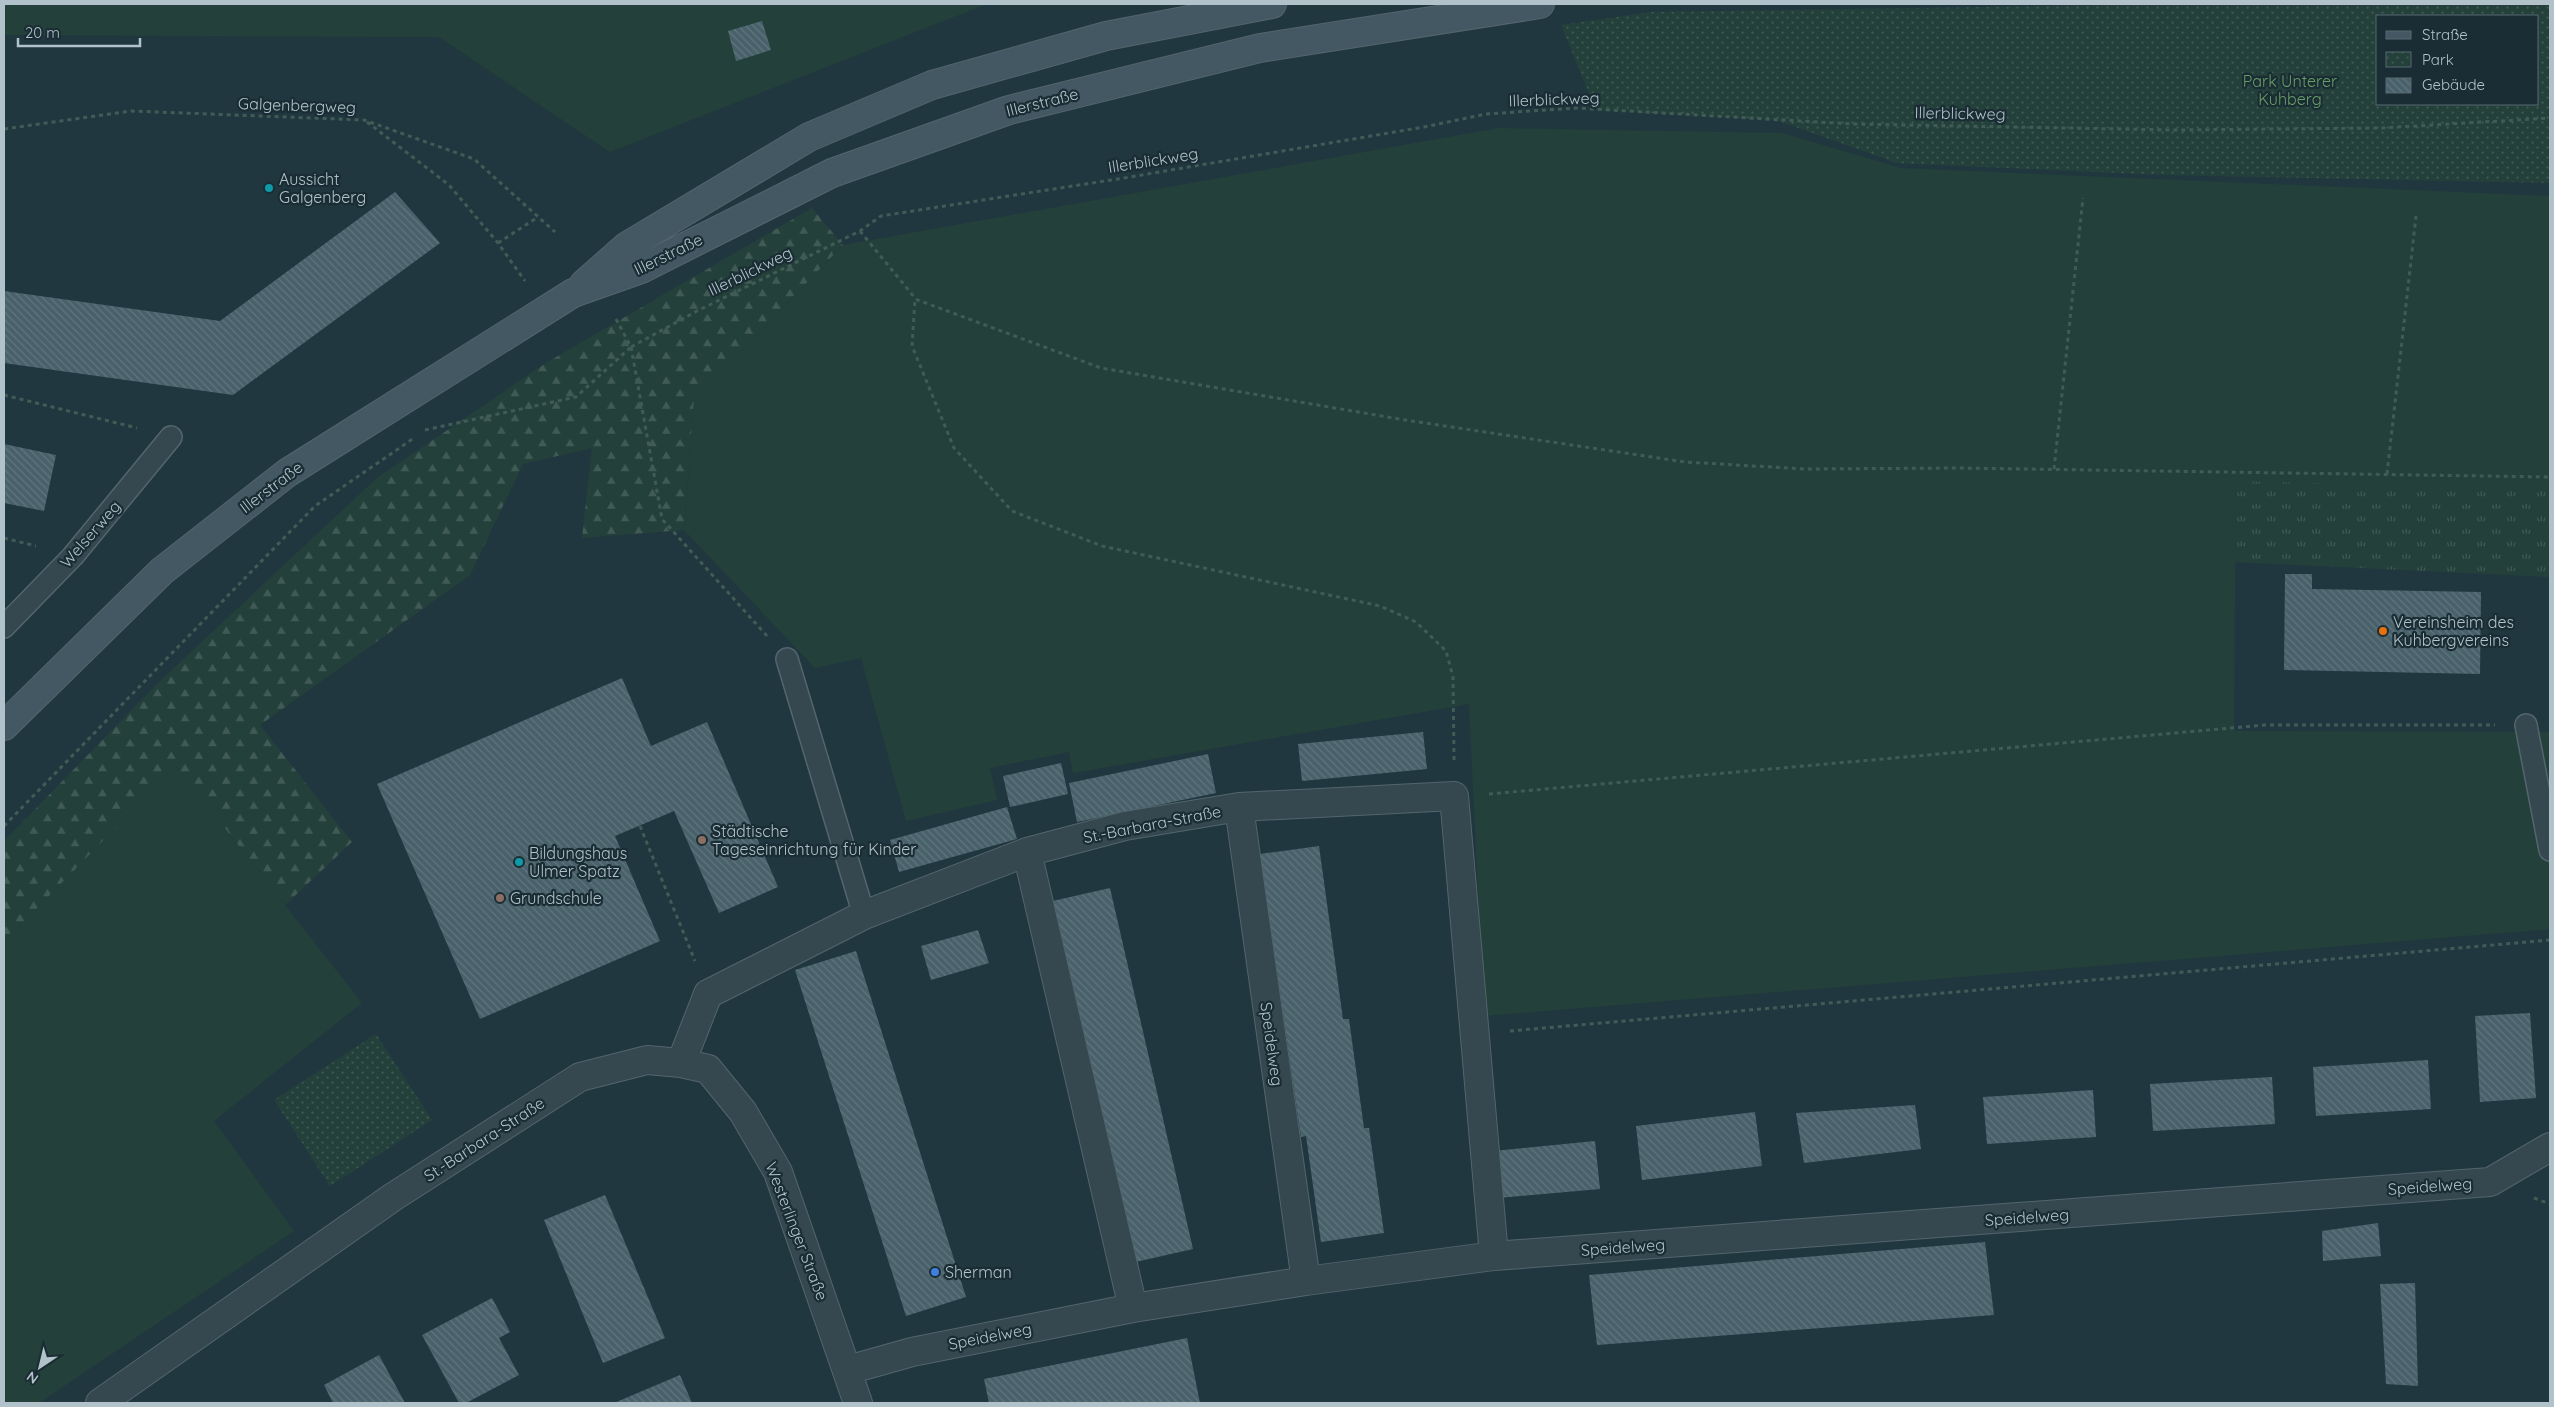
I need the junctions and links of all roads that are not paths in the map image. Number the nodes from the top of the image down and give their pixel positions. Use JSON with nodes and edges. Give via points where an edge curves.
{"nodes":[{"id":1,"x":1272,"y":4,"type":"edge"},
{"id":2,"x":1540,"y":4,"type":"edge"},
{"id":3,"x":573,"y":293,"type":"junction"},
{"id":4,"x":171,"y":437,"type":"road end"},
{"id":5,"x":4,"y":627,"type":"edge"},
{"id":6,"x":787,"y":659,"type":"road end"},
{"id":7,"x":2526,"y":725,"type":"road end"},
{"id":8,"x":4,"y":726,"type":"edge"},
{"id":9,"x":1239,"y":807,"type":"junction"},
{"id":10,"x":2550,"y":850,"type":"edge"},
{"id":11,"x":1027,"y":852,"type":"junction"},
{"id":12,"x":864,"y":915,"type":"junction"},
{"id":13,"x":681,"y":1063,"type":"junction"},
{"id":14,"x":2550,"y":1147,"type":"edge"},
{"id":15,"x":1494,"y":1256,"type":"junction"},
{"id":16,"x":1306,"y":1281,"type":"junction"},
{"id":17,"x":1133,"y":1308,"type":"junction"},
{"id":18,"x":848,"y":1370,"type":"junction"},
{"id":19,"x":100,"y":1403,"type":"edge"},
{"id":20,"x":858,"y":1403,"type":"edge"}],
"edges":[{"from":1,"to":3,"type":"main road","name":"Illerstraße","via":[[1106,36],[924,88],[808,137],[627,246]]},
{"from":2,"to":3,"type":"main road","name":"Illerstraße","via":[[1260,48],[1009,110],[832,172],[641,269]]},
{"from":3,"to":8,"type":"main road","name":"Illerstraße","via":[[287,474],[162,571]]},
{"from":4,"to":5,"type":"lane","name":"Welserweg","via":[[73,556]]},
{"from":6,"to":12,"type":"lane"},
{"from":7,"to":10,"type":"lane"},
{"from":9,"to":11,"type":"street","name":"St.-Barbara-Straße","via":[[1125,826]]},
{"from":9,"to":15,"type":"street","name":"St.-Barbara-Straße","via":[[1454,796]]},
{"from":9,"to":16,"type":"street","name":"Speidelweg"},
{"from":11,"to":12,"type":"street","name":"St.-Barbara-Straße"},
{"from":11,"to":17,"type":"street"},
{"from":12,"to":13,"type":"street","name":"St.-Barbara-Straße","via":[[708,994]]},
{"from":13,"to":18,"type":"street","name":"Westerlinger Straße","via":[[708,1069],[743,1112],[778,1172]]},
{"from":13,"to":19,"type":"street","name":"St.-Barbara-Straße","via":[[647,1060],[580,1077],[393,1198]]},
{"from":14,"to":15,"type":"street","name":"Speidelweg","via":[[2490,1182]]},
{"from":15,"to":16,"type":"street","name":"Speidelweg"},
{"from":16,"to":17,"type":"street","name":"Speidelweg"},
{"from":17,"to":18,"type":"street","name":"Speidelweg","via":[[912,1352]]},
{"from":18,"to":20,"type":"street","name":"Westerlinger Straße"}]}
